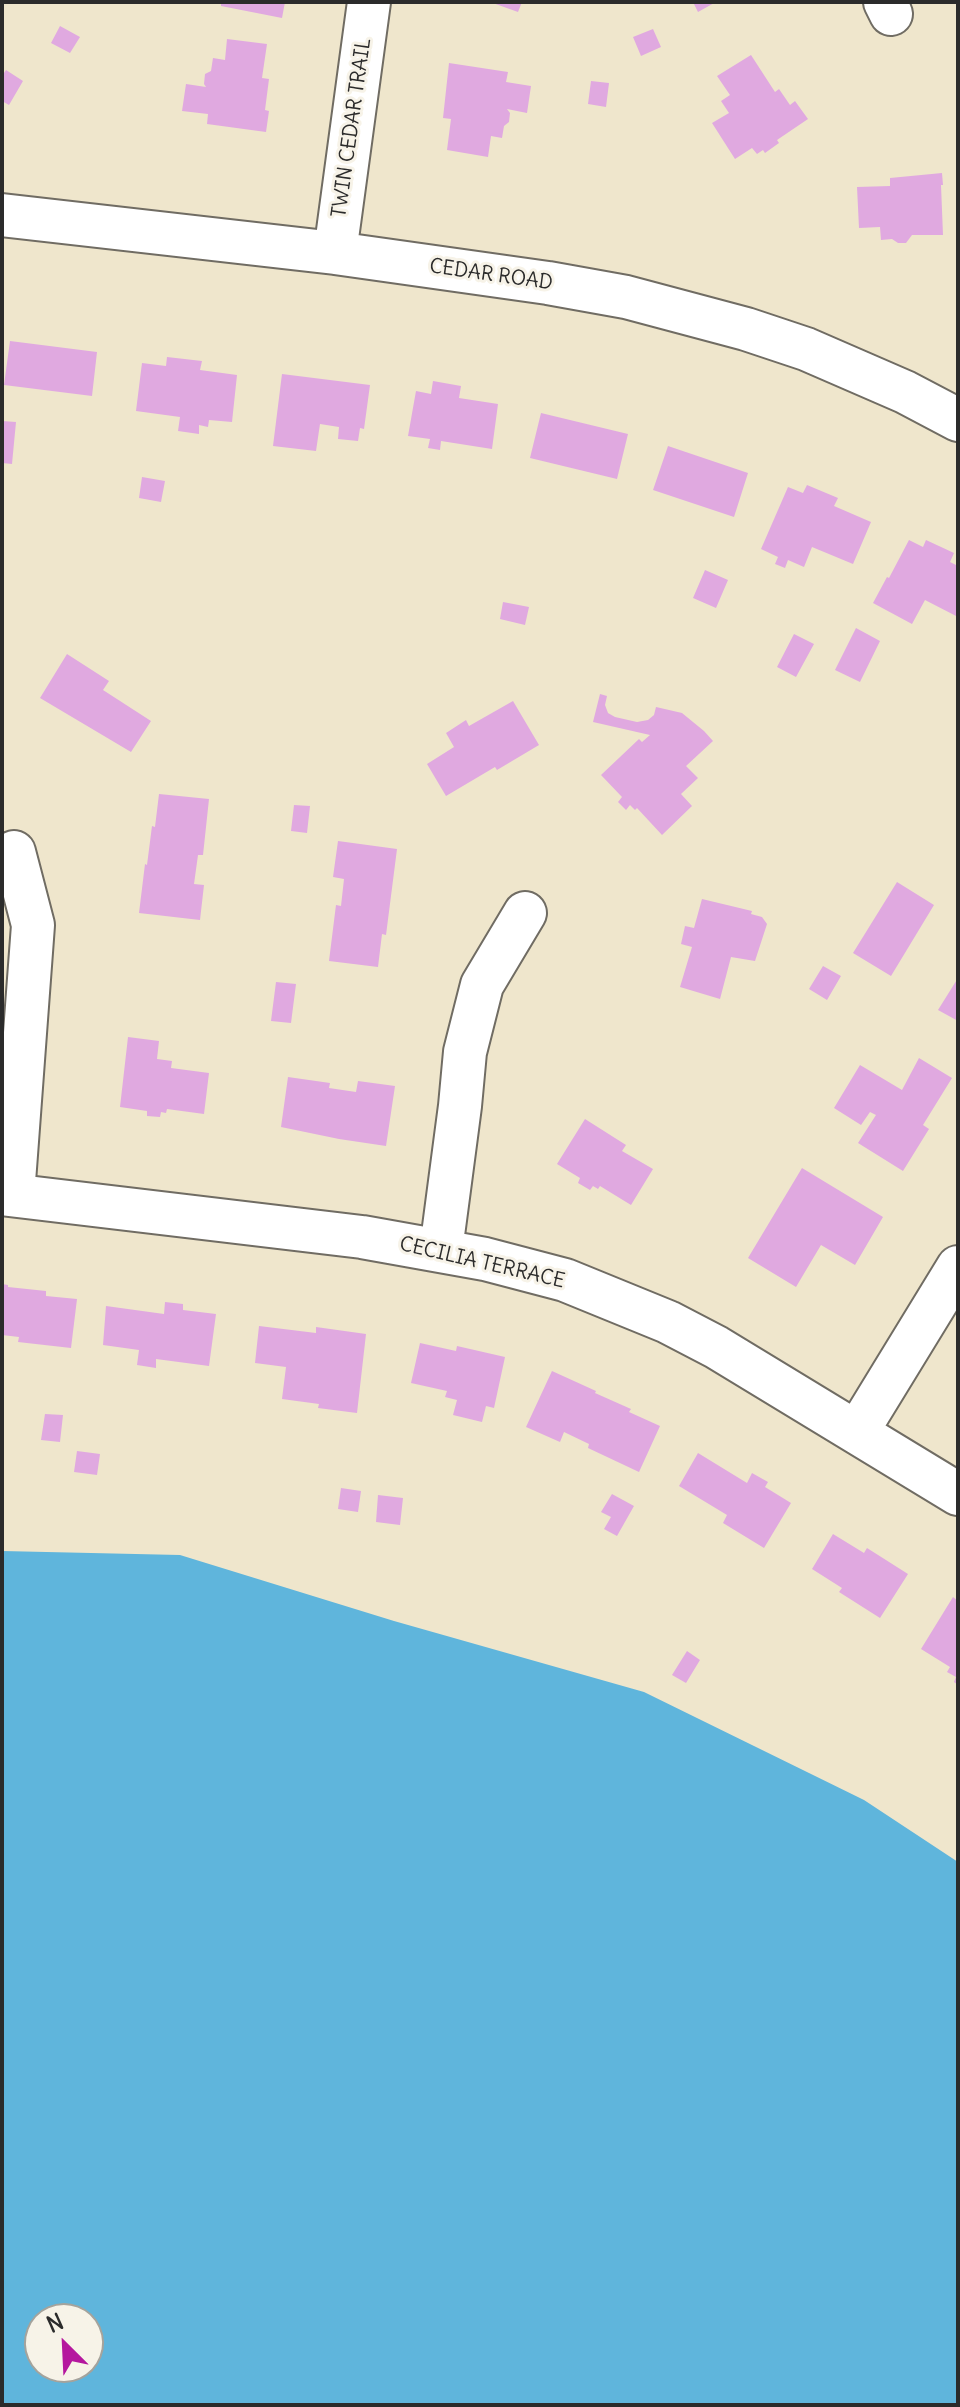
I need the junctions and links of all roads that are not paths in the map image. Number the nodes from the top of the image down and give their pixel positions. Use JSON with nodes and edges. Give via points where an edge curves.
{"nodes":[{"id":1,"x":369,"y":2,"type":"edge"},
{"id":2,"x":2,"y":215,"type":"edge"},
{"id":3,"x":335,"y":253,"type":"junction"},
{"id":4,"x":958,"y":420,"type":"edge"},
{"id":5,"x":14,"y":852,"type":"dead end"},
{"id":6,"x":525,"y":913,"type":"dead end"},
{"id":7,"x":7,"y":1194,"type":"edge"},
{"id":8,"x":441,"y":1250,"type":"junction"},
{"id":9,"x":958,"y":1267,"type":"edge"},
{"id":10,"x":857,"y":1432,"type":"junction"},
{"id":11,"x":958,"y":1494,"type":"edge"}],
"edges":[{"from":1,"to":3,"type":"street","name":"TWIN CEDAR TRAIL"},
{"from":2,"to":3,"type":"street","name":"CEDAR ROAD"},
{"from":3,"to":4,"type":"street","name":"CEDAR ROAD","via":[[548,283],[716,321],[806,349]]},
{"from":5,"to":7,"type":"street","via":[[33,925]]},
{"from":6,"to":8,"type":"street","via":[[482,985],[465,1052]]},
{"from":7,"to":8,"type":"street","name":"CECILIA TERRACE"},
{"from":8,"to":10,"type":"street","name":"CECILIA TERRACE","via":[[565,1280],[668,1322]]},
{"from":9,"to":10,"type":"street"},
{"from":10,"to":11,"type":"street","name":"CECILIA TERRACE"}]}
